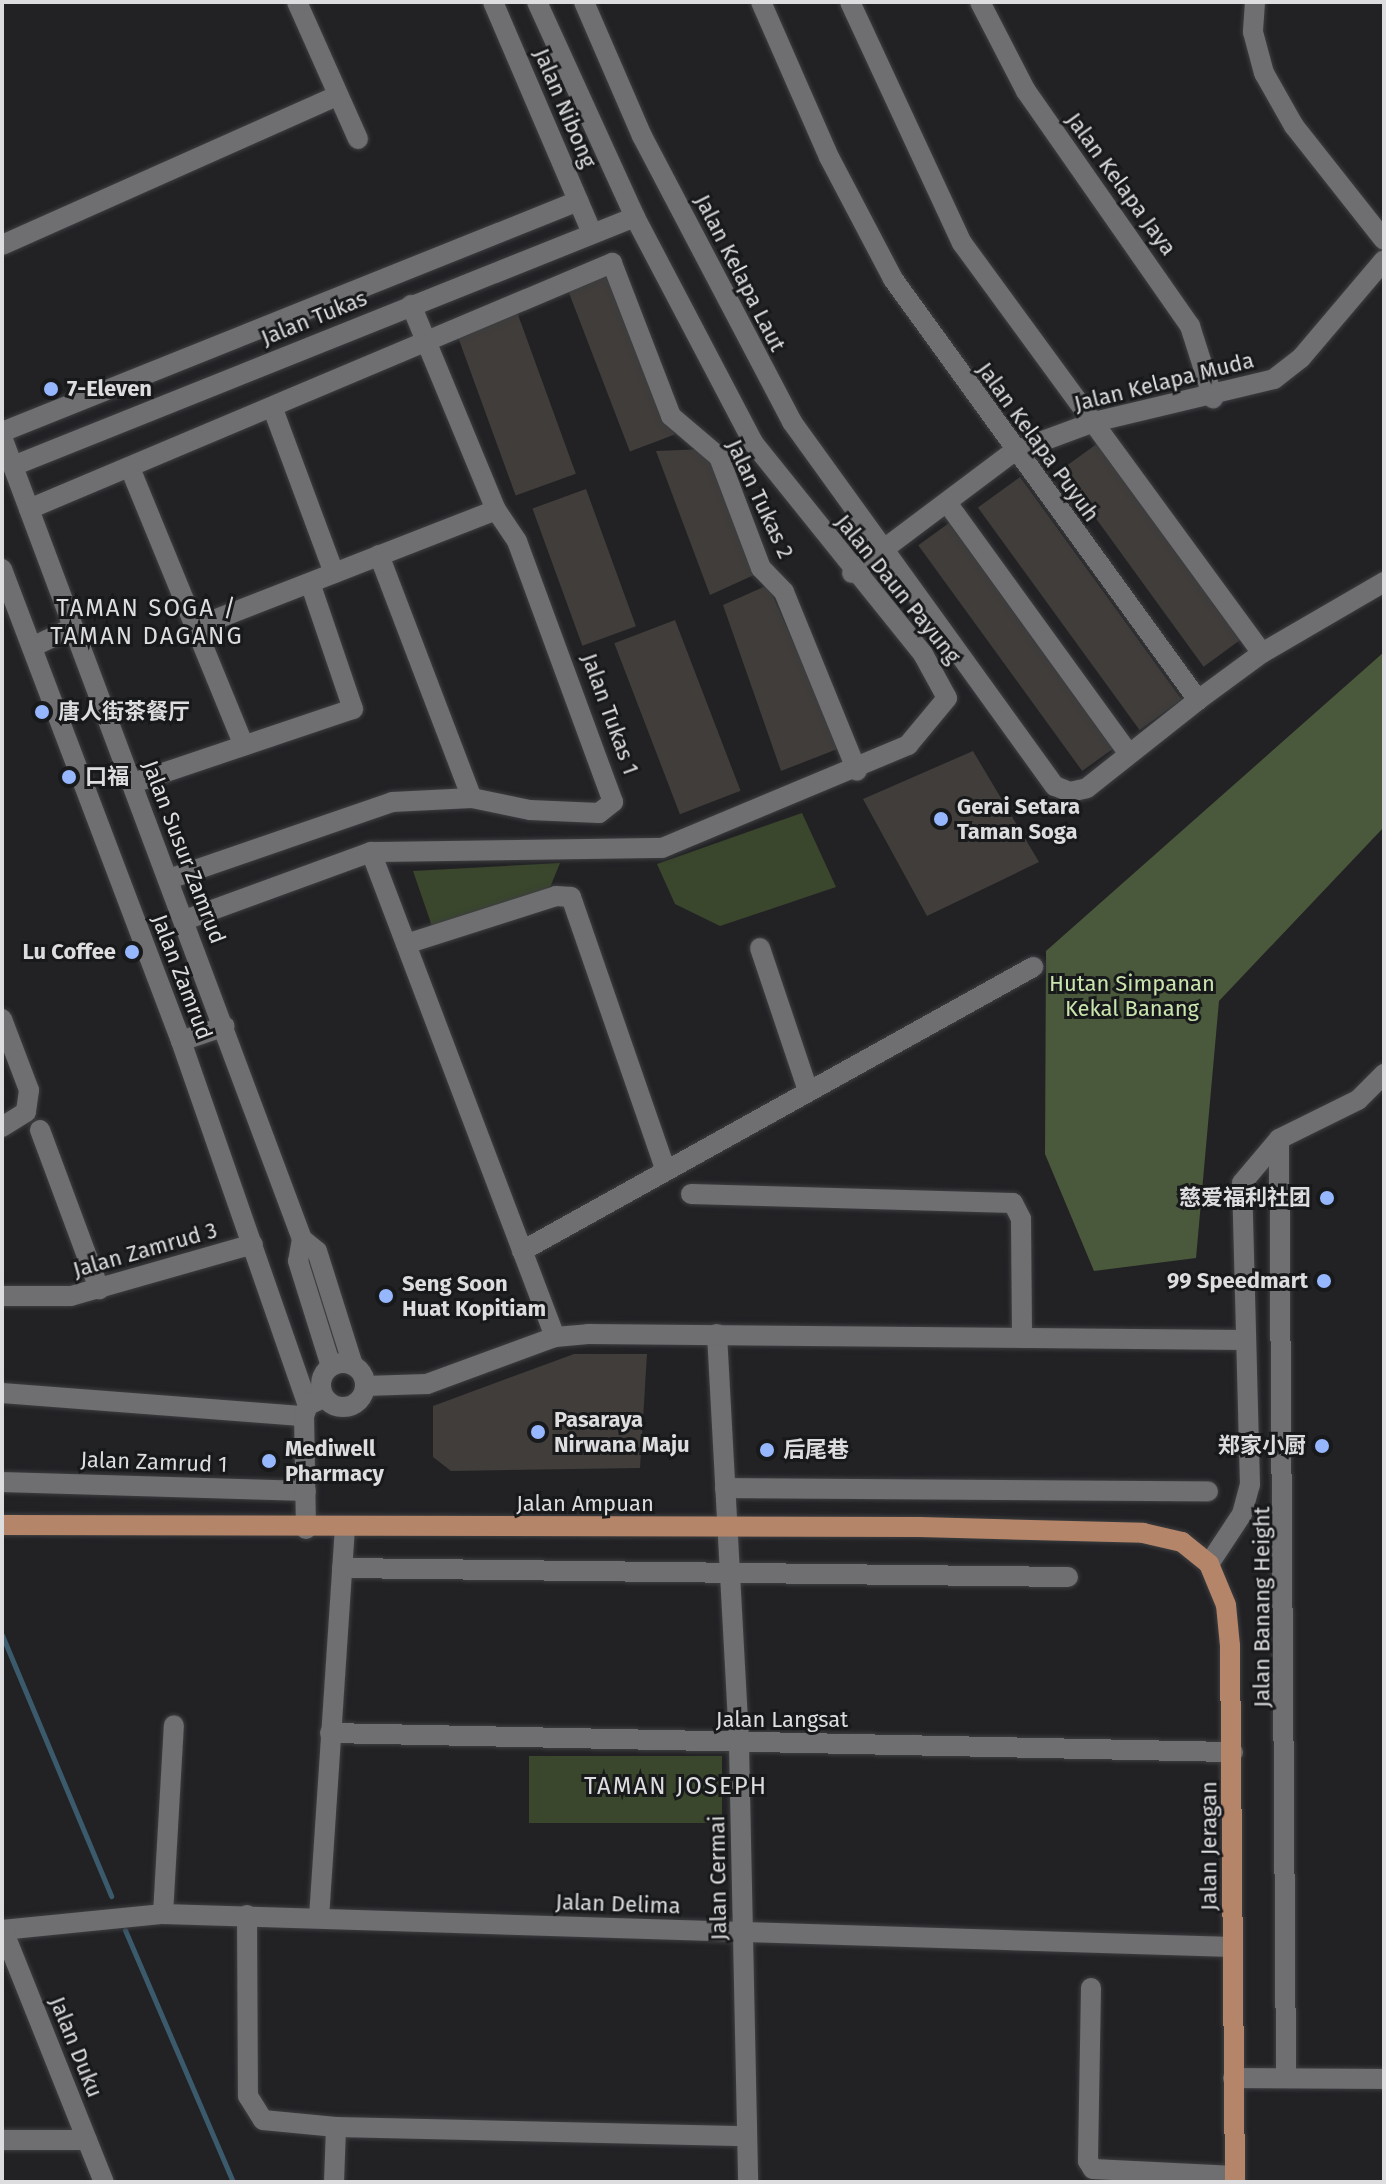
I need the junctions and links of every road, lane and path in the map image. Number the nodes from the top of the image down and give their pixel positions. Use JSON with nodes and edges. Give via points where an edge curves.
{"nodes":[{"id":1,"x":297,"y":2,"type":"edge"},
{"id":2,"x":493,"y":2,"type":"edge"},
{"id":3,"x":537,"y":2,"type":"edge"},
{"id":4,"x":584,"y":2,"type":"edge"},
{"id":5,"x":761,"y":2,"type":"edge"},
{"id":6,"x":850,"y":2,"type":"edge"},
{"id":7,"x":980,"y":2,"type":"edge"},
{"id":8,"x":1255,"y":2,"type":"edge"},
{"id":9,"x":337,"y":96,"type":"junction"},
{"id":10,"x":358,"y":139,"type":"dead end"},
{"id":11,"x":578,"y":201,"type":"junction"},
{"id":12,"x":635,"y":217,"type":"junction"},
{"id":13,"x":592,"y":233,"type":"junction"},
{"id":14,"x":1384,"y":240,"type":"edge"},
{"id":15,"x":2,"y":245,"type":"edge"},
{"id":16,"x":1384,"y":260,"type":"edge"},
{"id":17,"x":411,"y":305,"type":"junction"},
{"id":18,"x":426,"y":346,"type":"junction"},
{"id":19,"x":1213,"y":398,"type":"junction"},
{"id":20,"x":273,"y":409,"type":"junction"},
{"id":21,"x":1094,"y":422,"type":"junction"},
{"id":22,"x":2,"y":435,"type":"edge"},
{"id":23,"x":1013,"y":452,"type":"junction"},
{"id":24,"x":13,"y":466,"type":"junction"},
{"id":25,"x":130,"y":468,"type":"junction"},
{"id":26,"x":948,"y":504,"type":"junction"},
{"id":27,"x":29,"y":509,"type":"junction"},
{"id":28,"x":496,"y":510,"type":"junction"},
{"id":29,"x":884,"y":549,"type":"junction"},
{"id":30,"x":379,"y":555,"type":"junction"},
{"id":31,"x":2,"y":569,"type":"edge"},
{"id":32,"x":334,"y":573,"type":"junction"},
{"id":33,"x":852,"y":573,"type":"junction"},
{"id":34,"x":1384,"y":582,"type":"edge"},
{"id":35,"x":310,"y":583,"type":"junction"},
{"id":36,"x":196,"y":627,"type":"junction"},
{"id":37,"x":72,"y":628,"type":"junction"},
{"id":38,"x":32,"y":647,"type":"junction"},
{"id":39,"x":1262,"y":653,"type":"junction"},
{"id":40,"x":1198,"y":700,"type":"junction"},
{"id":41,"x":244,"y":746,"type":"junction"},
{"id":42,"x":1128,"y":753,"type":"junction"},
{"id":43,"x":857,"y":771,"type":"junction"},
{"id":44,"x":133,"y":783,"type":"junction"},
{"id":45,"x":472,"y":798,"type":"junction"},
{"id":46,"x":371,"y":852,"type":"junction"},
{"id":47,"x":169,"y":879,"type":"junction"},
{"id":48,"x":185,"y":920,"type":"junction"},
{"id":49,"x":406,"y":944,"type":"junction"},
{"id":50,"x":760,"y":948,"type":"dead end"},
{"id":51,"x":1033,"y":967,"type":"dead end"},
{"id":52,"x":2,"y":1019,"type":"edge"},
{"id":53,"x":225,"y":1026,"type":"junction"},
{"id":54,"x":181,"y":1041,"type":"junction"},
{"id":55,"x":1384,"y":1074,"type":"edge"},
{"id":56,"x":807,"y":1088,"type":"junction"},
{"id":57,"x":2,"y":1127,"type":"edge"},
{"id":58,"x":40,"y":1130,"type":"dead end"},
{"id":59,"x":1279,"y":1139,"type":"junction"},
{"id":60,"x":665,"y":1169,"type":"junction"},
{"id":61,"x":691,"y":1194,"type":"dead end"},
{"id":62,"x":302,"y":1239,"type":"junction"},
{"id":63,"x":253,"y":1244,"type":"junction"},
{"id":64,"x":522,"y":1251,"type":"junction"},
{"id":65,"x":99,"y":1289,"type":"junction"},
{"id":66,"x":2,"y":1296,"type":"edge"},
{"id":67,"x":717,"y":1334,"type":"junction"},
{"id":68,"x":555,"y":1337,"type":"junction"},
{"id":69,"x":1022,"y":1338,"type":"junction"},
{"id":70,"x":1244,"y":1340,"type":"junction"},
{"id":71,"x":353,"y":1365,"type":"junction"},
{"id":72,"x":331,"y":1366,"type":"junction"},
{"id":73,"x":365,"y":1386,"type":"junction"},
{"id":74,"x":2,"y":1393,"type":"edge"},
{"id":75,"x":312,"y":1406,"type":"junction"},
{"id":76,"x":2,"y":1482,"type":"edge"},
{"id":77,"x":725,"y":1488,"type":"junction"},
{"id":78,"x":306,"y":1491,"type":"junction"},
{"id":79,"x":1208,"y":1491,"type":"dead end"},
{"id":80,"x":2,"y":1525,"type":"edge"},
{"id":81,"x":728,"y":1528,"type":"junction"},
{"id":82,"x":306,"y":1529,"type":"junction"},
{"id":83,"x":345,"y":1529,"type":"junction"},
{"id":84,"x":1209,"y":1564,"type":"junction"},
{"id":85,"x":342,"y":1568,"type":"junction"},
{"id":86,"x":729,"y":1573,"type":"junction"},
{"id":87,"x":1068,"y":1577,"type":"dead end"},
{"id":88,"x":174,"y":1725,"type":"dead end"},
{"id":89,"x":330,"y":1733,"type":"junction"},
{"id":90,"x":739,"y":1745,"type":"junction"},
{"id":91,"x":1233,"y":1752,"type":"junction"},
{"id":92,"x":163,"y":1914,"type":"junction"},
{"id":93,"x":247,"y":1915,"type":"junction"},
{"id":94,"x":319,"y":1918,"type":"junction"},
{"id":95,"x":2,"y":1930,"type":"edge"},
{"id":96,"x":744,"y":1933,"type":"junction"},
{"id":97,"x":1232,"y":1947,"type":"junction"},
{"id":98,"x":1091,"y":1988,"type":"dead end"},
{"id":99,"x":1286,"y":2074,"type":"junction"},
{"id":100,"x":1233,"y":2078,"type":"junction"},
{"id":101,"x":1384,"y":2079,"type":"edge"},
{"id":102,"x":336,"y":2127,"type":"junction"},
{"id":103,"x":747,"y":2136,"type":"junction"},
{"id":104,"x":2,"y":2140,"type":"edge"},
{"id":105,"x":87,"y":2140,"type":"junction"},
{"id":106,"x":1235,"y":2179,"type":"edge"},
{"id":107,"x":104,"y":2182,"type":"edge"},
{"id":108,"x":334,"y":2182,"type":"edge"},
{"id":109,"x":748,"y":2182,"type":"edge"}],
"edges":[{"from":1,"to":9,"type":"street"},
{"from":2,"to":11,"type":"street","name":"Jalan Nibong"},
{"from":3,"to":12,"type":"street","name":"Jalan Daun Payung"},
{"from":4,"to":29,"type":"street","name":"Jalan Kelapa Laut","via":[[642,136],[756,358],[792,422]]},
{"from":5,"to":23,"type":"street","name":"Jalan Kelapa Puyuh","via":[[829,157],[893,279]]},
{"from":6,"to":21,"type":"street","via":[[962,243]]},
{"from":7,"to":19,"type":"street","name":"Jalan Kelapa Jaya","via":[[1026,91],[1190,326]]},
{"from":8,"to":14,"type":"street","via":[[1253,32],[1264,73],[1294,126]]},
{"from":9,"to":10,"type":"street"},
{"from":9,"to":15,"type":"street"},
{"from":11,"to":13,"type":"street","name":"Jalan Nibong"},
{"from":11,"to":22,"type":"street"},
{"from":12,"to":13,"type":"street","name":"Jalan Tukas"},
{"from":12,"to":33,"type":"street","name":"Jalan Daun Payung","via":[[754,444]]},
{"from":13,"to":17,"type":"street","name":"Jalan Tukas"},
{"from":16,"to":19,"type":"street","name":"Jalan Kelapa Muda","via":[[1301,358],[1274,379]]},
{"from":17,"to":18,"type":"street","name":"Jalan Tukas 1"},
{"from":17,"to":24,"type":"street","name":"Jalan Tukas"},
{"from":18,"to":20,"type":"street"},
{"from":18,"to":28,"type":"street","name":"Jalan Tukas 1"},
{"from":18,"to":43,"type":"street","name":"Jalan Tukas 2","via":[[607,262],[615,266],[671,416],[719,457],[761,568],[784,592]]},
{"from":19,"to":21,"type":"street","name":"Jalan Kelapa Muda"},
{"from":20,"to":25,"type":"street"},
{"from":20,"to":32,"type":"street"},
{"from":21,"to":23,"type":"street","name":"Jalan Kelapa Muda"},
{"from":21,"to":39,"type":"street"},
{"from":22,"to":24,"type":"street","name":"Jalan Susur Zamrud"},
{"from":23,"to":26,"type":"street","name":"Jalan Kelapa Muda"},
{"from":23,"to":40,"type":"street","name":"Jalan Kelapa Puyuh"},
{"from":24,"to":27,"type":"street","name":"Jalan Susur Zamrud"},
{"from":25,"to":27,"type":"street"},
{"from":25,"to":36,"type":"street"},
{"from":26,"to":29,"type":"street","name":"Jalan Kelapa Muda"},
{"from":26,"to":42,"type":"street"},
{"from":27,"to":37,"type":"street","name":"Jalan Susur Zamrud"},
{"from":28,"to":30,"type":"street"},
{"from":28,"to":45,"type":"street","name":"Jalan Tukas 1","via":[[517,541],[614,795],[599,813],[530,810]]},
{"from":29,"to":33,"type":"street","name":"Jalan Kelapa Muda"},
{"from":29,"to":42,"type":"street","name":"Jalan Kelapa Laut","via":[[1055,786],[1070,792],[1087,788]]},
{"from":30,"to":32,"type":"street"},
{"from":30,"to":45,"type":"street"},
{"from":31,"to":38,"type":"street","name":"Jalan Zamrud"},
{"from":32,"to":35,"type":"street"},
{"from":33,"to":43,"type":"street","name":"Jalan Daun Payung","via":[[923,654],[947,698],[908,745]]},
{"from":34,"to":39,"type":"street"},
{"from":35,"to":36,"type":"street"},
{"from":35,"to":41,"type":"street","via":[[353,709]]},
{"from":36,"to":41,"type":"street"},
{"from":37,"to":38,"type":"street"},
{"from":37,"to":44,"type":"street","name":"Jalan Susur Zamrud"},
{"from":38,"to":54,"type":"street","name":"Jalan Zamrud"},
{"from":39,"to":40,"type":"street"},
{"from":40,"to":42,"type":"street"},
{"from":41,"to":44,"type":"street"},
{"from":43,"to":46,"type":"street","name":"Jalan Daun Payung","via":[[662,848]]},
{"from":44,"to":47,"type":"street","name":"Jalan Susur Zamrud"},
{"from":45,"to":47,"type":"street","name":"Jalan Tukas 1","via":[[392,802],[357,811]]},
{"from":46,"to":48,"type":"street","name":"Jalan Daun Payung"},
{"from":46,"to":49,"type":"street"},
{"from":47,"to":48,"type":"street","name":"Jalan Susur Zamrud"},
{"from":48,"to":53,"type":"street","name":"Jalan Susur Zamrud"},
{"from":49,"to":60,"type":"street","via":[[556,896],[571,897]]},
{"from":49,"to":64,"type":"street"},
{"from":50,"to":56,"type":"street"},
{"from":51,"to":56,"type":"street"},
{"from":52,"to":57,"type":"street","via":[[29,1090],[26,1112]]},
{"from":53,"to":54,"type":"street"},
{"from":53,"to":62,"type":"street","name":"Jalan Susur Zamrud"},
{"from":54,"to":63,"type":"street","name":"Jalan Zamrud"},
{"from":55,"to":59,"type":"street","via":[[1358,1100]]},
{"from":56,"to":60,"type":"street"},
{"from":58,"to":65,"type":"street"},
{"from":59,"to":70,"type":"street","via":[[1242,1183]]},
{"from":59,"to":99,"type":"street","name":"Jalan Banang Height"},
{"from":60,"to":64,"type":"street"},
{"from":61,"to":69,"type":"street","via":[[1013,1203],[1021,1219]]},
{"from":62,"to":71,"type":"street","via":[[317,1251]]},
{"from":62,"to":72,"type":"street","via":[[298,1261]]},
{"from":63,"to":65,"type":"street","name":"Jalan Zamrud 3"},
{"from":63,"to":75,"type":"street","name":"Jalan Zamrud"},
{"from":64,"to":68,"type":"street"},
{"from":65,"to":66,"type":"street","name":"Jalan Zamrud 3","via":[[71,1296]]},
{"from":67,"to":68,"type":"street"},
{"from":67,"to":69,"type":"street"},
{"from":67,"to":77,"type":"street","name":"Jalan Cermai"},
{"from":68,"to":73,"type":"street","via":[[427,1384]]},
{"from":69,"to":70,"type":"street"},
{"from":70,"to":84,"type":"street","via":[[1249,1498]]},
{"from":71,"to":72,"type":"street"},
{"from":71,"to":73,"type":"street"},
{"from":72,"to":75,"type":"street"},
{"from":73,"to":75,"type":"street","via":[[349,1407]]},
{"from":74,"to":75,"type":"street"},
{"from":75,"to":78,"type":"street","name":"Jalan Zamrud"},
{"from":76,"to":78,"type":"street","name":"Jalan Zamrud 1"},
{"from":77,"to":79,"type":"street"},
{"from":77,"to":81,"type":"street","name":"Jalan Cermai"},
{"from":78,"to":82,"type":"street","name":"Jalan Zamrud"},
{"from":80,"to":82,"type":"main road","name":"Jalan Ampuan"},
{"from":81,"to":83,"type":"main road","name":"Jalan Ampuan"},
{"from":81,"to":84,"type":"main road","name":"Jalan Ampuan","via":[[1168,1536]]},
{"from":81,"to":86,"type":"street","name":"Jalan Cermai"},
{"from":82,"to":83,"type":"main road","name":"Jalan Ampuan"},
{"from":83,"to":85,"type":"street"},
{"from":84,"to":91,"type":"main road","name":"Jalan Jeragan","via":[[1226,1605]]},
{"from":85,"to":86,"type":"street"},
{"from":85,"to":89,"type":"street"},
{"from":86,"to":87,"type":"street"},
{"from":86,"to":90,"type":"street","name":"Jalan Cermai"},
{"from":88,"to":92,"type":"street"},
{"from":89,"to":90,"type":"street","name":"Jalan Langsat"},
{"from":89,"to":94,"type":"street"},
{"from":90,"to":91,"type":"street","name":"Jalan Langsat"},
{"from":90,"to":96,"type":"street","name":"Jalan Cermai"},
{"from":91,"to":97,"type":"main road","name":"Jalan Jeragan"},
{"from":92,"to":93,"type":"street","name":"Jalan Delima"},
{"from":92,"to":95,"type":"street","name":"Jalan Delima"},
{"from":93,"to":94,"type":"street","name":"Jalan Delima"},
{"from":93,"to":102,"type":"street","via":[[251,2104],[263,2120]]},
{"from":94,"to":96,"type":"street","name":"Jalan Delima"},
{"from":95,"to":105,"type":"street","name":"Jalan Duku"},
{"from":96,"to":97,"type":"street","name":"Jalan Delima"},
{"from":96,"to":103,"type":"street","name":"Jalan Cermai"},
{"from":97,"to":100,"type":"main road","name":"Jalan Jeragan"},
{"from":98,"to":106,"type":"street","via":[[1088,2161],[1093,2169]]},
{"from":99,"to":100,"type":"street"},
{"from":99,"to":101,"type":"street"},
{"from":100,"to":106,"type":"main road","name":"Jalan Jeragan"},
{"from":102,"to":103,"type":"street"},
{"from":102,"to":108,"type":"street"},
{"from":103,"to":109,"type":"street","name":"Jalan Cermai"},
{"from":104,"to":105,"type":"street"},
{"from":105,"to":107,"type":"street","name":"Jalan Duku"}]}
